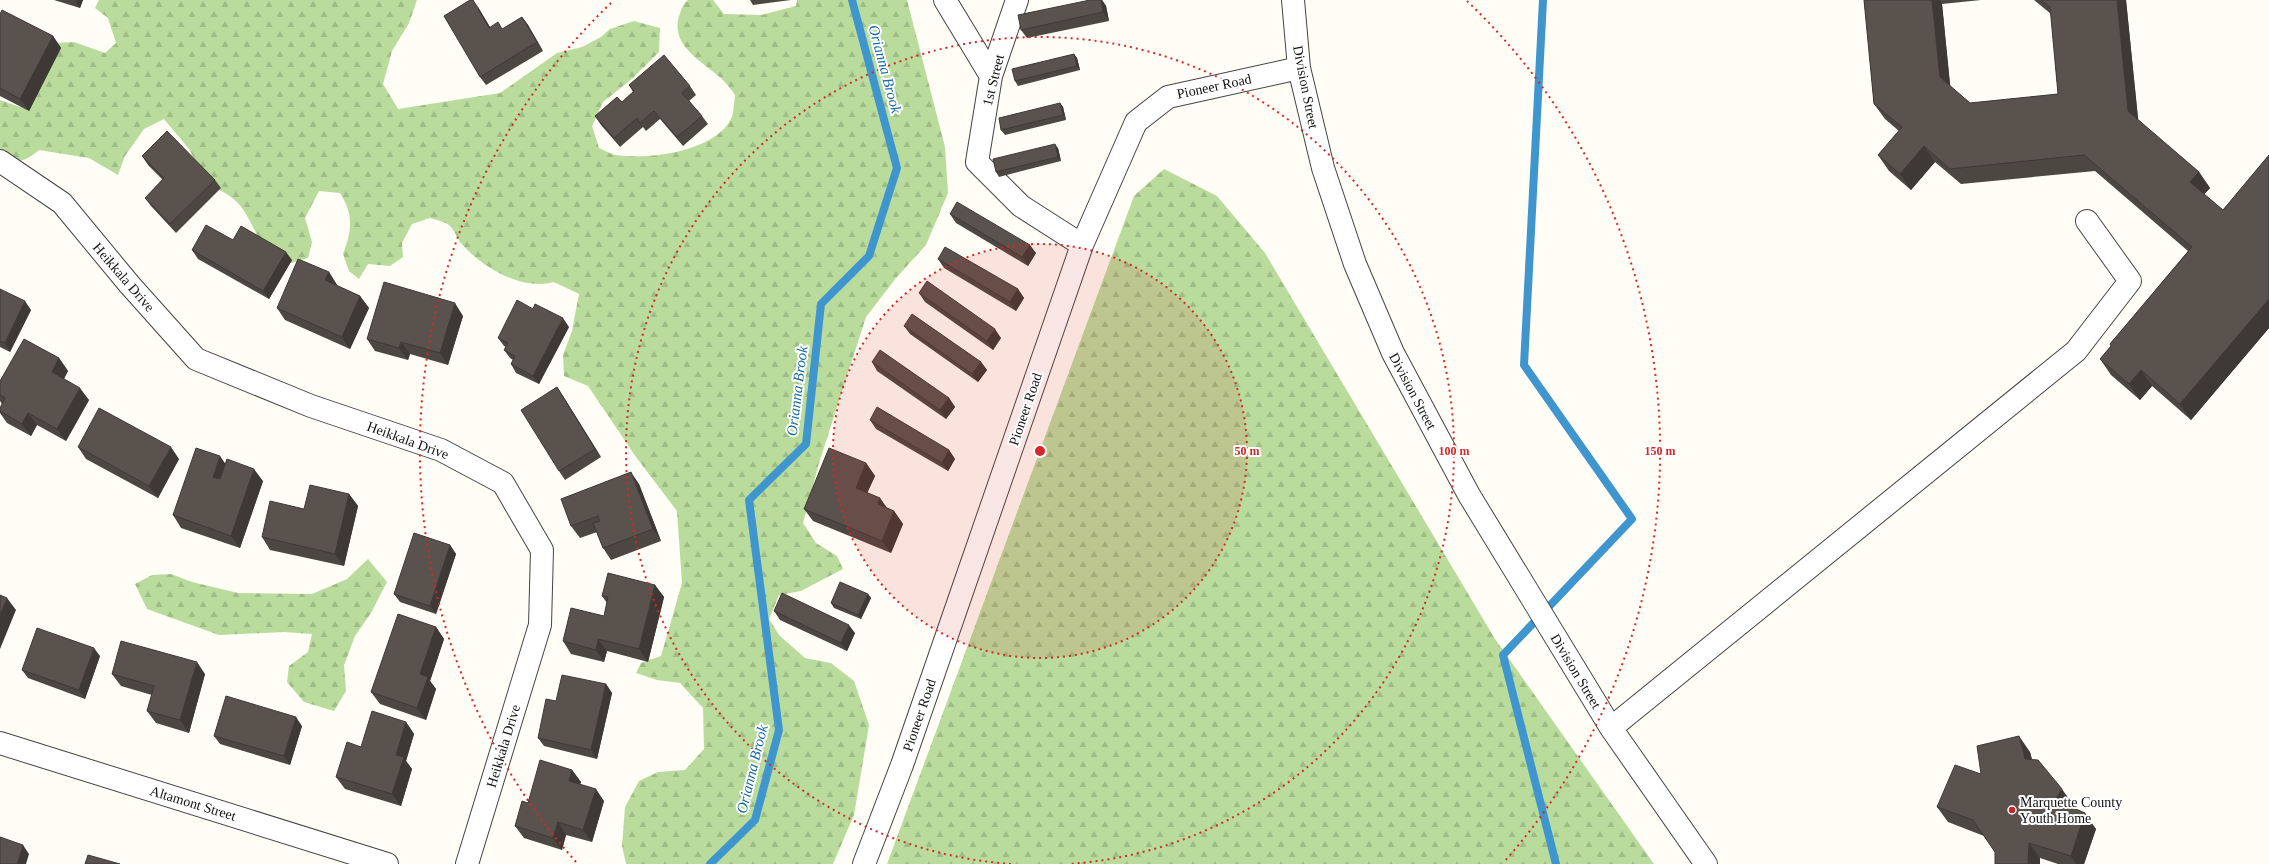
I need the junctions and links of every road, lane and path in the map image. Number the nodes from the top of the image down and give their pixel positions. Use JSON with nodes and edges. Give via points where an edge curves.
{"nodes":[{"id":1,"x":944,"y":0,"type":"edge"},
{"id":2,"x":1017,"y":0,"type":"edge"},
{"id":3,"x":1293,"y":0,"type":"edge"},
{"id":4,"x":1299,"y":68,"type":"junction"},
{"id":5,"x":991,"y":76,"type":"junction"},
{"id":6,"x":0,"y":161,"type":"edge"},
{"id":7,"x":2087,"y":221,"type":"dead end"},
{"id":8,"x":1082,"y":245,"type":"junction"},
{"id":9,"x":1611,"y":728,"type":"junction"},
{"id":10,"x":0,"y":743,"type":"edge"},
{"id":11,"x":387,"y":864,"type":"edge"},
{"id":12,"x":467,"y":864,"type":"edge"},
{"id":13,"x":864,"y":864,"type":"edge"},
{"id":14,"x":1706,"y":864,"type":"edge"}],
"edges":[{"from":1,"to":5,"type":"street"},
{"from":2,"to":5,"type":"street","name":"1st Street"},
{"from":3,"to":4,"type":"street","name":"Division Street"},
{"from":4,"to":8,"type":"street","name":"Pioneer Road","via":[[1168,96],[1136,122]]},
{"from":4,"to":9,"type":"street","name":"Division Street","via":[[1323,168],[1355,264],[1393,353],[1469,494]]},
{"from":5,"to":8,"type":"street","name":"1st Street","via":[[978,162],[1021,206]]},
{"from":6,"to":12,"type":"street","name":"Heikkala Drive","via":[[62,203],[196,359],[310,406],[441,450],[503,483],[542,550],[540,625]]},
{"from":7,"to":9,"type":"street","via":[[2130,281],[2076,351]]},
{"from":8,"to":13,"type":"street","name":"Pioneer Road","via":[[902,765]]},
{"from":9,"to":14,"type":"street","name":"Division Street"},
{"from":10,"to":11,"type":"street","name":"Altamont Street"}]}
